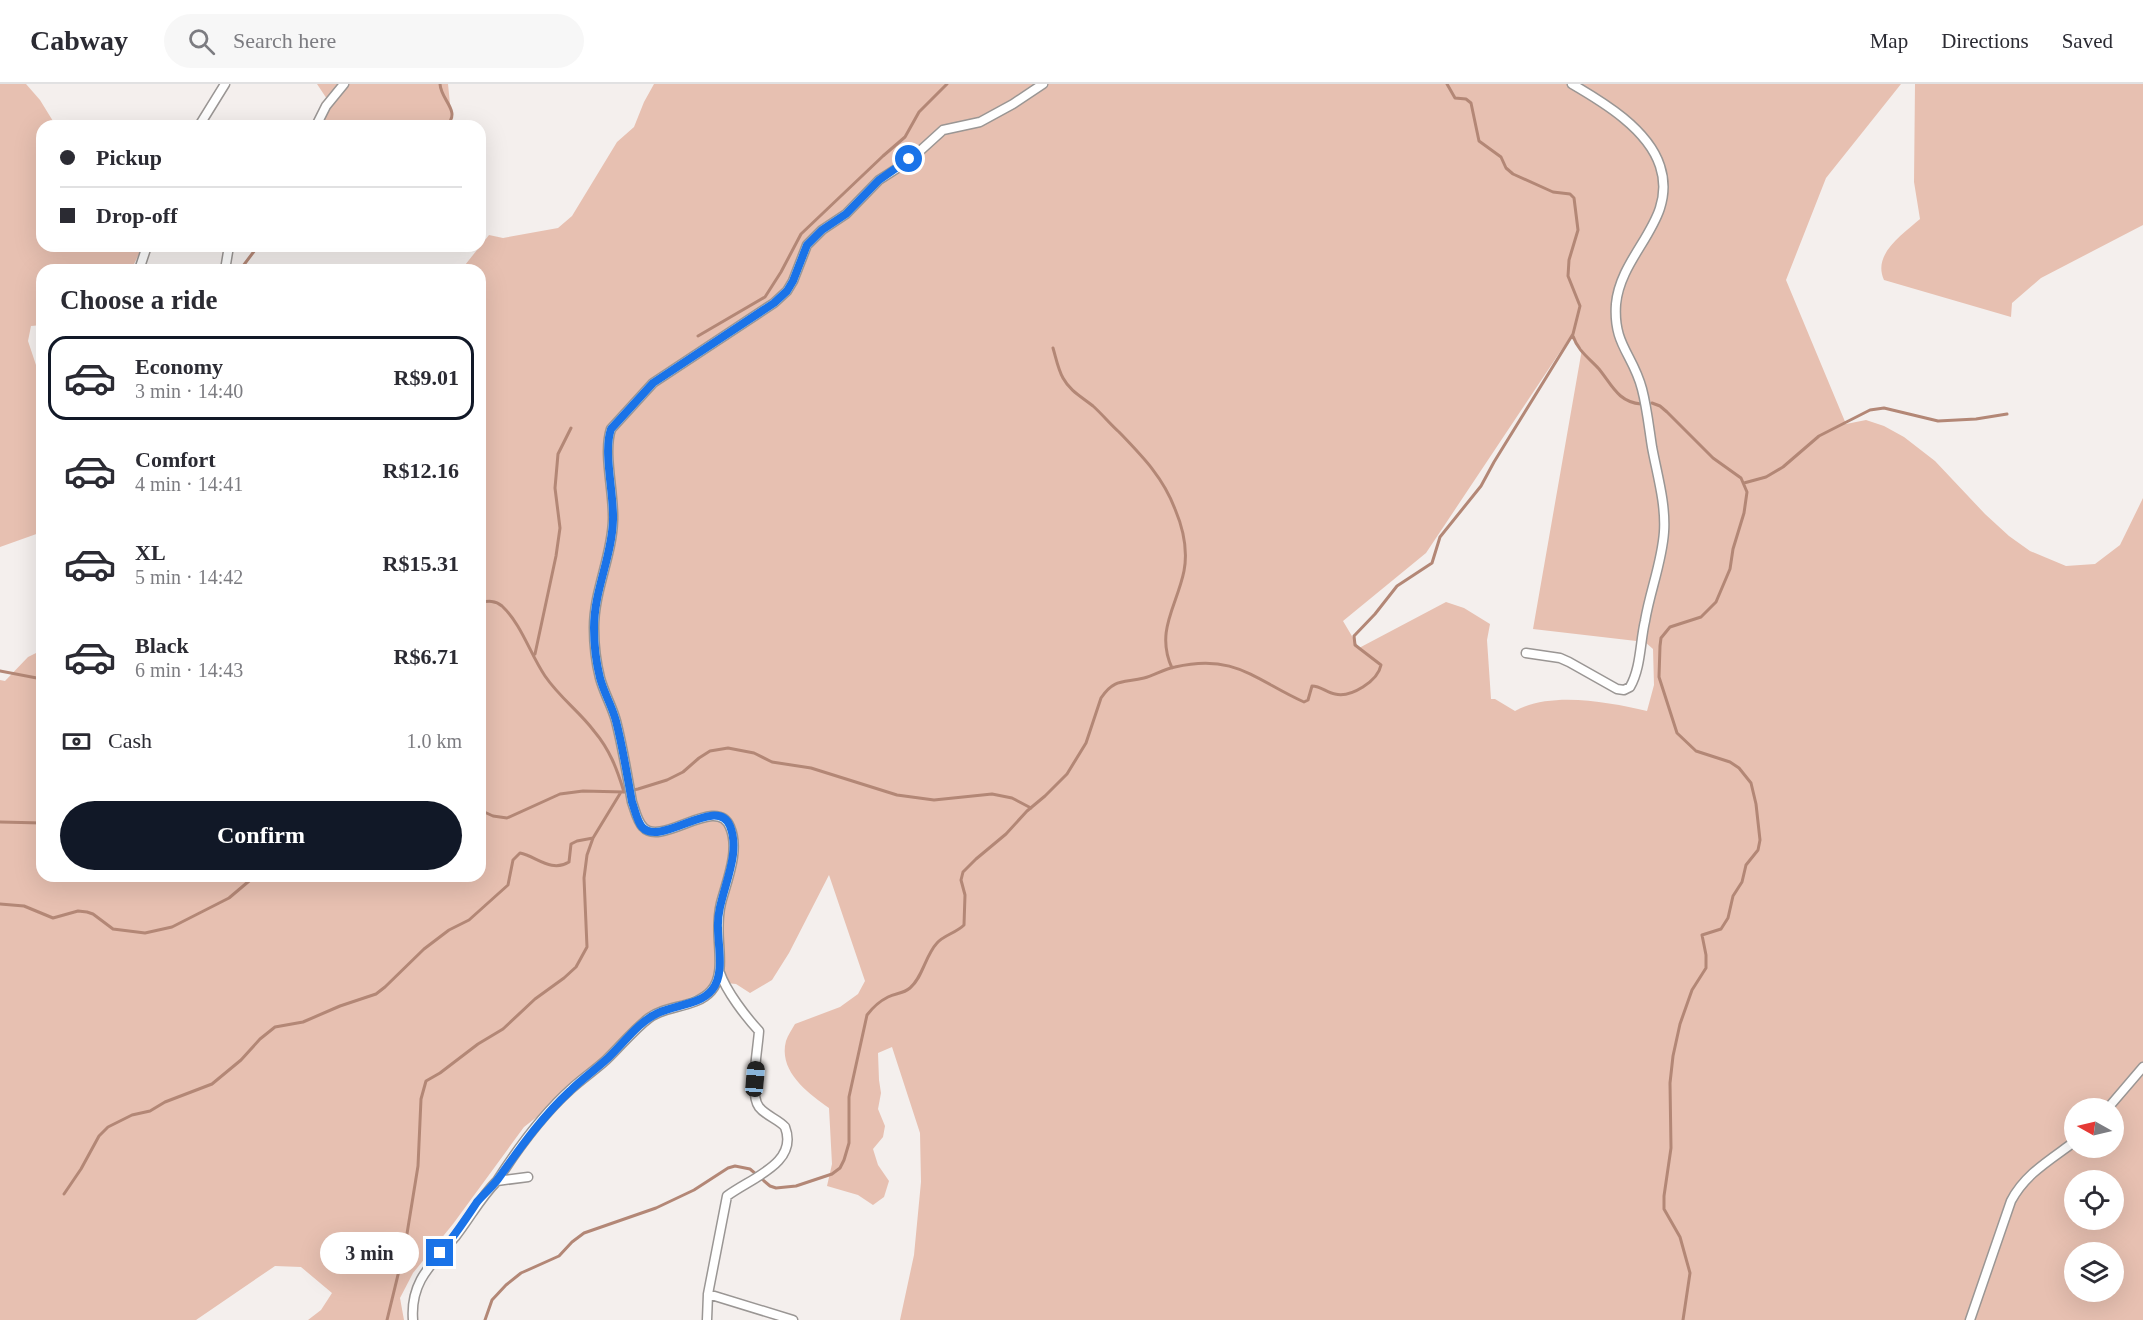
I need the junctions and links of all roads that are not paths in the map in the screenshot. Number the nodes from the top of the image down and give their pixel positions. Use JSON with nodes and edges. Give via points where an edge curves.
{"nodes":[{"id":1,"x":225,"y":84,"type":"edge"},
{"id":2,"x":344,"y":84,"type":"edge"},
{"id":3,"x":1043,"y":84,"type":"edge"},
{"id":4,"x":1572,"y":84,"type":"edge"},
{"id":5,"x":204,"y":120,"type":"edge"},
{"id":6,"x":319,"y":120,"type":"edge"},
{"id":7,"x":1526,"y":653,"type":"dead end"},
{"id":8,"x":720,"y":970,"type":"junction"},
{"id":9,"x":2143,"y":1067,"type":"edge"},
{"id":10,"x":2117,"y":1098,"type":"edge"},
{"id":11,"x":2064,"y":1150,"type":"edge"},
{"id":12,"x":528,"y":1177,"type":"dead end"},
{"id":13,"x":496,"y":1181,"type":"junction"},
{"id":14,"x":708,"y":1294,"type":"junction"},
{"id":15,"x":413,"y":1320,"type":"edge"},
{"id":16,"x":707,"y":1320,"type":"edge"},
{"id":17,"x":793,"y":1320,"type":"edge"},
{"id":18,"x":1970,"y":1320,"type":"edge"}],
"edges":[{"from":1,"to":5,"type":"street"},
{"from":2,"to":6,"type":"street"},
{"from":3,"to":8,"type":"street","via":[[980,122],[937,133],[879,180],[846,214],[811,240],[802,252],[790,286],[774,303],[653,383],[608,437],[613,522],[595,610],[600,677],[615,718],[632,802],[643,828],[663,831],[714,816],[730,826],[731,863],[717,925]]},
{"from":4,"to":7,"type":"street","via":[[1645,139],[1664,181],[1659,212],[1625,271],[1616,321],[1620,342],[1642,390],[1664,535],[1630,687],[1617,689],[1560,658]]},
{"from":8,"to":13,"type":"street","via":[[717,982],[706,996],[647,1019],[571,1089],[529,1135]]},
{"from":8,"to":14,"type":"street","via":[[723,984],[759,1031],[756,1101],[785,1127],[789,1147],[771,1168],[727,1196]]},
{"from":9,"to":10,"type":"street"},
{"from":11,"to":18,"type":"street","via":[[2017,1189]]},
{"from":12,"to":13,"type":"street"},
{"from":13,"to":15,"type":"street","via":[[423,1274],[412,1305]]},
{"from":14,"to":16,"type":"street"},
{"from":14,"to":17,"type":"street"}]}
